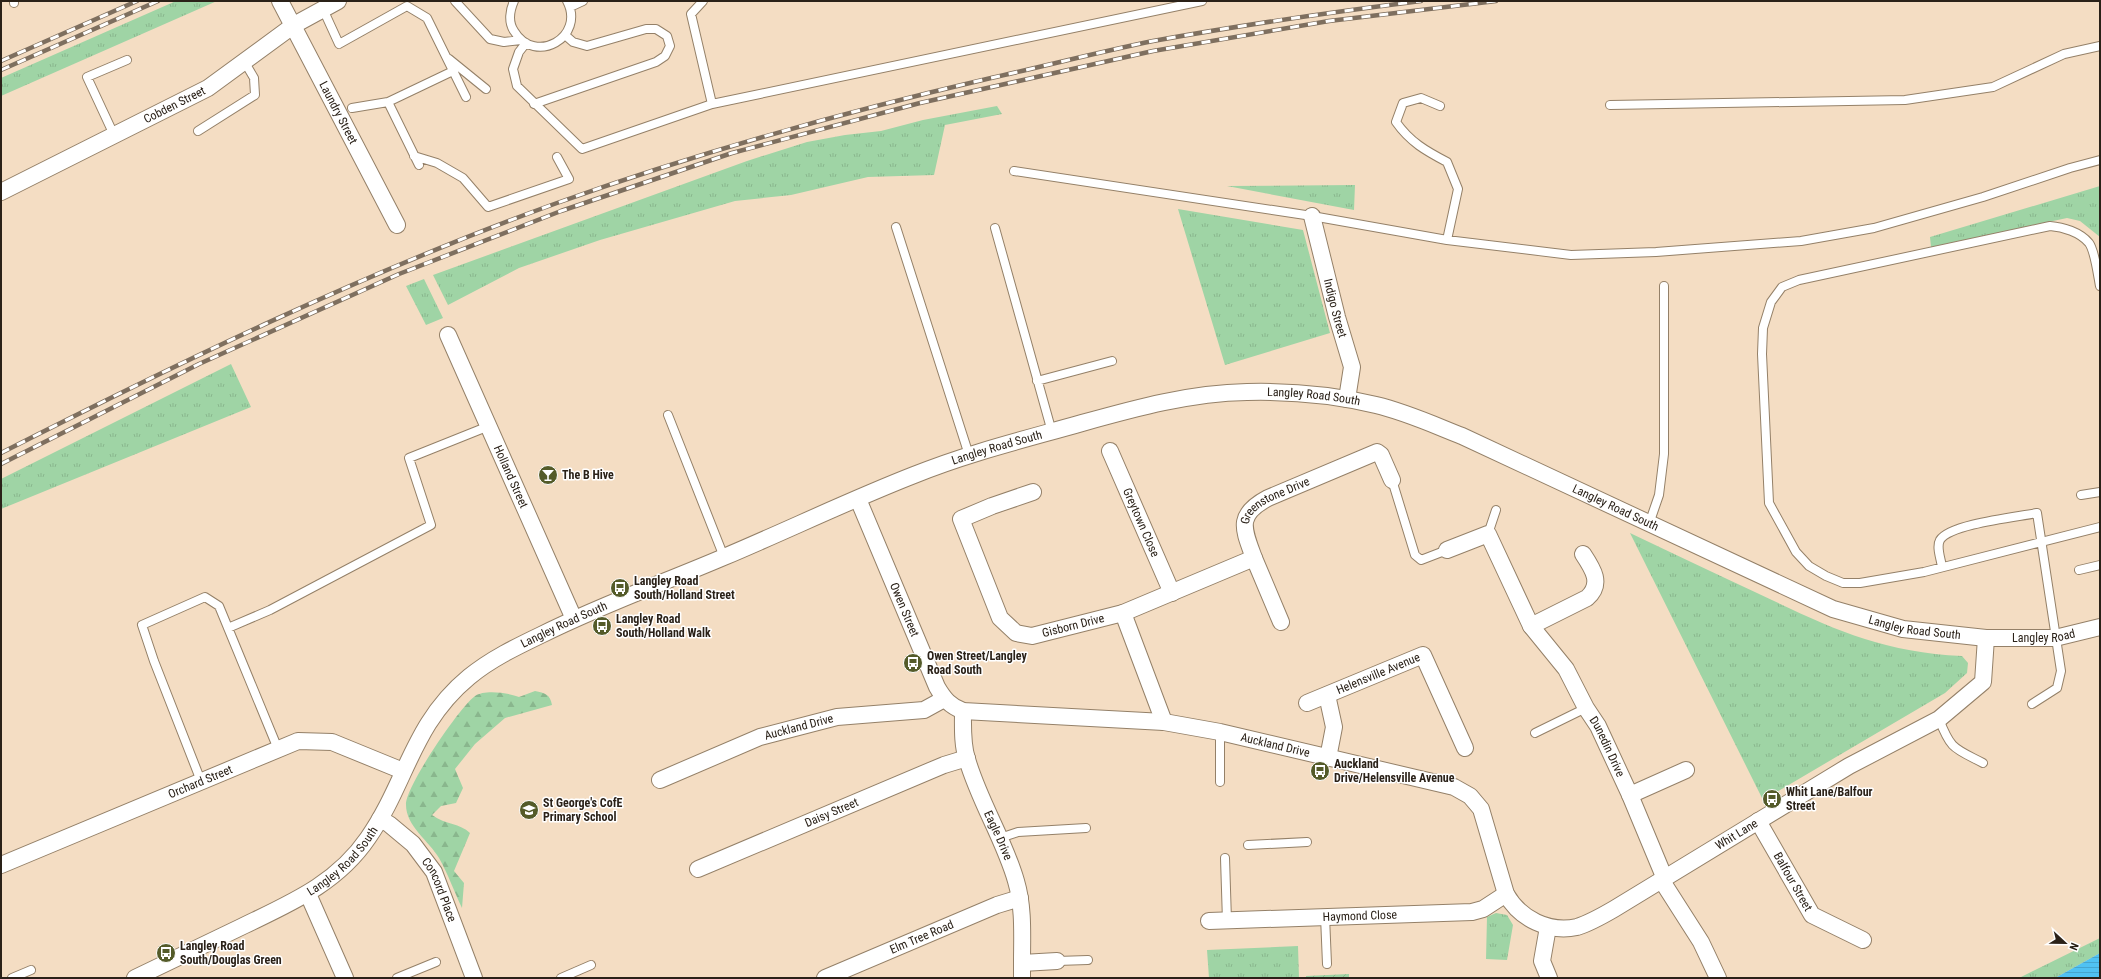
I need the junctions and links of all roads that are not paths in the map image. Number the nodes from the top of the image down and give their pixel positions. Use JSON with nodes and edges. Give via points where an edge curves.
{"nodes":[{"id":1,"x":280,"y":1,"type":"edge"},
{"id":2,"x":338,"y":1,"type":"edge"},
{"id":3,"x":455,"y":1,"type":"edge"},
{"id":4,"x":514,"y":1,"type":"edge"},
{"id":5,"x":583,"y":1,"type":"edge"},
{"id":6,"x":702,"y":1,"type":"edge"},
{"id":7,"x":1202,"y":1,"type":"edge"},
{"id":8,"x":1184,"y":3,"type":"edge"},
{"id":9,"x":568,"y":4,"type":"edge"},
{"id":10,"x":323,"y":9,"type":"junction"},
{"id":11,"x":294,"y":25,"type":"junction"},
{"id":12,"x":565,"y":35,"type":"junction"},
{"id":13,"x":524,"y":42,"type":"junction"},
{"id":14,"x":2100,"y":46,"type":"edge"},
{"id":15,"x":446,"y":57,"type":"junction"},
{"id":16,"x":127,"y":60,"type":"dead end"},
{"id":17,"x":244,"y":61,"type":"junction"},
{"id":18,"x":453,"y":71,"type":"junction"},
{"id":19,"x":486,"y":89,"type":"dead end"},
{"id":20,"x":466,"y":97,"type":"dead end"},
{"id":21,"x":388,"y":102,"type":"junction"},
{"id":22,"x":534,"y":104,"type":"junction"},
{"id":23,"x":712,"y":104,"type":"junction"},
{"id":24,"x":1610,"y":105,"type":"dead end"},
{"id":25,"x":1440,"y":106,"type":"dead end"},
{"id":26,"x":352,"y":108,"type":"dead end"},
{"id":27,"x":198,"y":131,"type":"dead end"},
{"id":28,"x":114,"y":135,"type":"junction"},
{"id":29,"x":414,"y":156,"type":"junction"},
{"id":30,"x":557,"y":157,"type":"dead end"},
{"id":31,"x":2100,"y":160,"type":"edge"},
{"id":32,"x":419,"y":165,"type":"dead end"},
{"id":33,"x":1014,"y":171,"type":"dead end"},
{"id":34,"x":1,"y":192,"type":"edge"},
{"id":35,"x":1312,"y":216,"type":"junction"},
{"id":36,"x":396,"y":225,"type":"dead end"},
{"id":37,"x":896,"y":227,"type":"dead end"},
{"id":38,"x":995,"y":228,"type":"dead end"},
{"id":39,"x":1447,"y":240,"type":"junction"},
{"id":40,"x":2098,"y":267,"type":"edge"},
{"id":41,"x":1664,"y":286,"type":"dead end"},
{"id":42,"x":2100,"y":286,"type":"edge"},
{"id":43,"x":448,"y":335,"type":"dead end"},
{"id":44,"x":1112,"y":361,"type":"dead end"},
{"id":45,"x":1037,"y":381,"type":"junction"},
{"id":46,"x":1347,"y":399,"type":"junction"},
{"id":47,"x":668,"y":415,"type":"dead end"},
{"id":48,"x":489,"y":426,"type":"junction"},
{"id":49,"x":1052,"y":432,"type":"junction"},
{"id":50,"x":1110,"y":451,"type":"dead end"},
{"id":51,"x":969,"y":456,"type":"junction"},
{"id":52,"x":1392,"y":480,"type":"joint"},
{"id":53,"x":1033,"y":492,"type":"dead end"},
{"id":54,"x":2100,"y":492,"type":"edge"},
{"id":55,"x":2081,"y":496,"type":"dead end"},
{"id":56,"x":858,"y":499,"type":"junction"},
{"id":57,"x":1496,"y":510,"type":"dead end"},
{"id":58,"x":1649,"y":524,"type":"junction"},
{"id":59,"x":2100,"y":527,"type":"edge"},
{"id":60,"x":1488,"y":534,"type":"junction"},
{"id":61,"x":2042,"y":541,"type":"junction"},
{"id":62,"x":1448,"y":550,"type":"joint"},
{"id":63,"x":1583,"y":554,"type":"dead end"},
{"id":64,"x":724,"y":557,"type":"junction"},
{"id":65,"x":1254,"y":558,"type":"junction"},
{"id":66,"x":2100,"y":565,"type":"edge"},
{"id":67,"x":1942,"y":567,"type":"junction"},
{"id":68,"x":2079,"y":570,"type":"dead end"},
{"id":69,"x":1172,"y":593,"type":"junction"},
{"id":70,"x":1123,"y":613,"type":"junction"},
{"id":71,"x":574,"y":619,"type":"junction"},
{"id":72,"x":1281,"y":622,"type":"dead end"},
{"id":73,"x":1531,"y":626,"type":"junction"},
{"id":74,"x":228,"y":628,"type":"junction"},
{"id":75,"x":2100,"y":628,"type":"edge"},
{"id":76,"x":1986,"y":638,"type":"junction"},
{"id":77,"x":2055,"y":638,"type":"junction"},
{"id":78,"x":1327,"y":695,"type":"junction"},
{"id":79,"x":944,"y":700,"type":"junction"},
{"id":80,"x":1307,"y":703,"type":"dead end"},
{"id":81,"x":2032,"y":704,"type":"dead end"},
{"id":82,"x":1586,"y":708,"type":"junction"},
{"id":83,"x":963,"y":711,"type":"junction"},
{"id":84,"x":1938,"y":719,"type":"junction"},
{"id":85,"x":1164,"y":722,"type":"junction"},
{"id":86,"x":1220,"y":732,"type":"junction"},
{"id":87,"x":1535,"y":733,"type":"dead end"},
{"id":88,"x":1465,"y":748,"type":"dead end"},
{"id":89,"x":278,"y":749,"type":"junction"},
{"id":90,"x":967,"y":758,"type":"junction"},
{"id":91,"x":1328,"y":758,"type":"junction"},
{"id":92,"x":1983,"y":763,"type":"dead end"},
{"id":93,"x":1686,"y":770,"type":"dead end"},
{"id":94,"x":403,"y":772,"type":"junction"},
{"id":95,"x":660,"y":780,"type":"dead end"},
{"id":96,"x":201,"y":781,"type":"junction"},
{"id":97,"x":1220,"y":782,"type":"dead end"},
{"id":98,"x":1630,"y":795,"type":"junction"},
{"id":99,"x":380,"y":819,"type":"junction"},
{"id":100,"x":1758,"y":821,"type":"junction"},
{"id":101,"x":1086,"y":828,"type":"dead end"},
{"id":102,"x":1000,"y":838,"type":"junction"},
{"id":103,"x":1307,"y":842,"type":"dead end"},
{"id":104,"x":1248,"y":845,"type":"dead end"},
{"id":105,"x":1225,"y":858,"type":"dead end"},
{"id":106,"x":1,"y":865,"type":"edge"},
{"id":107,"x":698,"y":870,"type":"dead end"},
{"id":108,"x":1664,"y":880,"type":"junction"},
{"id":109,"x":308,"y":894,"type":"junction"},
{"id":110,"x":1506,"y":894,"type":"junction"},
{"id":111,"x":1020,"y":898,"type":"junction"},
{"id":112,"x":1325,"y":916,"type":"junction"},
{"id":113,"x":1209,"y":921,"type":"dead end"},
{"id":114,"x":1227,"y":921,"type":"junction"},
{"id":115,"x":1548,"y":927,"type":"junction"},
{"id":116,"x":1863,"y":940,"type":"dead end"},
{"id":117,"x":1088,"y":960,"type":"dead end"},
{"id":118,"x":1057,"y":961,"type":"joint"},
{"id":119,"x":436,"y":962,"type":"dead end"},
{"id":120,"x":1327,"y":964,"type":"dead end"},
{"id":121,"x":591,"y":965,"type":"dead end"},
{"id":122,"x":31,"y":970,"type":"dead end"},
{"id":123,"x":1022,"y":971,"type":"edge"},
{"id":124,"x":12,"y":978,"type":"edge"},
{"id":125,"x":135,"y":978,"type":"edge"},
{"id":126,"x":345,"y":978,"type":"edge"},
{"id":127,"x":397,"y":978,"type":"edge"},
{"id":128,"x":474,"y":978,"type":"edge"},
{"id":129,"x":561,"y":978,"type":"edge"},
{"id":130,"x":824,"y":978,"type":"edge"},
{"id":131,"x":1550,"y":978,"type":"edge"},
{"id":132,"x":1718,"y":978,"type":"edge"}],
"edges":[{"from":1,"to":11,"type":"street","name":"Laundry Street"},
{"from":2,"to":10,"type":"street","name":"Cobden Street"},
{"from":3,"to":13,"type":"lane","via":[[490,39]]},
{"from":4,"to":13,"type":"lane","via":[[512,28]]},
{"from":5,"to":9,"type":"lane"},
{"from":6,"to":23,"type":"lane","via":[[691,14]]},
{"from":7,"to":8,"type":"lane"},
{"from":8,"to":23,"type":"lane"},
{"from":9,"to":12,"type":"lane","via":[[570,26]]},
{"from":10,"to":11,"type":"street","name":"Cobden Street"},
{"from":10,"to":15,"type":"lane","via":[[339,44],[407,6],[427,18]]},
{"from":11,"to":17,"type":"street","name":"Cobden Street"},
{"from":11,"to":36,"type":"street","name":"Laundry Street"},
{"from":12,"to":13,"type":"lane","via":[[548,46],[537,47]]},
{"from":12,"to":22,"type":"lane","via":[[572,42],[587,46],[646,29],[656,29],[667,36],[670,46],[665,56],[656,62]]},
{"from":13,"to":22,"type":"lane","via":[[515,61],[514,75],[517,86]]},
{"from":14,"to":24,"type":"lane","via":[[2064,54],[1993,87],[1906,100]]},
{"from":15,"to":18,"type":"lane"},
{"from":15,"to":19,"type":"lane"},
{"from":16,"to":28,"type":"lane","via":[[87,77]]},
{"from":17,"to":27,"type":"lane","via":[[254,78],[255,95]]},
{"from":17,"to":28,"type":"street","name":"Cobden Street","via":[[208,88]]},
{"from":18,"to":20,"type":"lane"},
{"from":18,"to":21,"type":"lane"},
{"from":21,"to":26,"type":"lane"},
{"from":21,"to":29,"type":"lane"},
{"from":22,"to":23,"type":"lane","via":[[582,150]]},
{"from":25,"to":39,"type":"lane","via":[[1421,98],[1403,103],[1396,122],[1407,137],[1447,162],[1458,189]]},
{"from":28,"to":34,"type":"street","name":"Cobden Street"},
{"from":29,"to":30,"type":"lane","via":[[437,163],[463,178],[488,207],[569,179]]},
{"from":29,"to":32,"type":"lane"},
{"from":31,"to":39,"type":"lane","via":[[1874,228],[1801,241],[1656,252],[1571,255]]},
{"from":33,"to":35,"type":"lane"},
{"from":35,"to":39,"type":"lane"},
{"from":35,"to":46,"type":"street","name":"Indigo Street","via":[[1352,367]]},
{"from":37,"to":51,"type":"lane"},
{"from":38,"to":45,"type":"lane"},
{"from":40,"to":42,"type":"lane"},
{"from":40,"to":67,"type":"lane","via":[[2090,244],[2062,227],[2050,226],[1799,280],[1782,287],[1771,302],[1763,328],[1762,354],[1769,503],[1796,552],[1809,566],[1843,583],[1860,583]]},
{"from":41,"to":58,"type":"lane","via":[[1664,454],[1659,495]]},
{"from":43,"to":48,"type":"street","name":"Holland Street"},
{"from":44,"to":45,"type":"lane"},
{"from":45,"to":49,"type":"lane"},
{"from":46,"to":49,"type":"street","name":"Langley Road South","via":[[1276,392],[1215,394],[1155,403]]},
{"from":46,"to":58,"type":"street","name":"Langley Road South","via":[[1376,405],[1433,424]]},
{"from":47,"to":64,"type":"lane"},
{"from":48,"to":71,"type":"street","name":"Holland Street"},
{"from":48,"to":74,"type":"lane","via":[[408,458],[431,525],[270,610]]},
{"from":49,"to":51,"type":"street","name":"Langley Road South"},
{"from":50,"to":69,"type":"street","name":"Greytown Close"},
{"from":51,"to":56,"type":"street","name":"Langley Road South","via":[[915,474]]},
{"from":52,"to":62,"type":"lane","via":[[1415,555],[1421,560]]},
{"from":52,"to":65,"type":"street","name":"Greenstone Drive","via":[[1381,455],[1377,452],[1254,506],[1249,511],[1244,531]]},
{"from":53,"to":70,"type":"street","name":"Gisborn Drive","via":[[961,519],[1000,618],[1016,633],[1032,636]]},
{"from":54,"to":55,"type":"lane"},
{"from":56,"to":64,"type":"street","name":"Langley Road South"},
{"from":56,"to":79,"type":"street","name":"Owen Street"},
{"from":57,"to":60,"type":"lane"},
{"from":58,"to":76,"type":"street","name":"Langley Road South","via":[[1833,609],[1903,629]]},
{"from":59,"to":61,"type":"lane"},
{"from":60,"to":62,"type":"street"},
{"from":60,"to":73,"type":"street","name":"Dunedin Drive"},
{"from":61,"to":67,"type":"lane"},
{"from":61,"to":67,"type":"lane","via":[[2037,513],[1957,528],[1939,541]]},
{"from":61,"to":77,"type":"lane"},
{"from":63,"to":73,"type":"street","via":[[1596,574],[1594,593]]},
{"from":64,"to":71,"type":"street","name":"Langley Road South"},
{"from":65,"to":69,"type":"street"},
{"from":65,"to":72,"type":"street"},
{"from":66,"to":68,"type":"lane"},
{"from":69,"to":70,"type":"street"},
{"from":70,"to":85,"type":"street"},
{"from":71,"to":94,"type":"street","name":"Langley Road South","via":[[505,653],[464,681],[428,722]]},
{"from":73,"to":82,"type":"street","name":"Dunedin Drive","via":[[1566,669]]},
{"from":74,"to":89,"type":"lane"},
{"from":74,"to":96,"type":"lane","via":[[219,606],[205,598],[142,625]]},
{"from":75,"to":77,"type":"street","name":"Langley Road"},
{"from":76,"to":77,"type":"street","name":"Langley Road"},
{"from":76,"to":84,"type":"street","name":"Whit Lane","via":[[1983,682]]},
{"from":77,"to":81,"type":"lane","via":[[2061,671],[2057,688]]},
{"from":78,"to":80,"type":"street","name":"Helensville Avenue"},
{"from":78,"to":88,"type":"street","name":"Helensville Avenue","via":[[1423,655]]},
{"from":78,"to":91,"type":"street","name":"Helensville Avenue","via":[[1334,727]]},
{"from":79,"to":83,"type":"street"},
{"from":79,"to":95,"type":"street","name":"Auckland Drive","via":[[924,710],[836,717],[760,737]]},
{"from":82,"to":87,"type":"lane"},
{"from":82,"to":98,"type":"street","name":"Dunedin Drive","via":[[1598,726]]},
{"from":83,"to":85,"type":"street","name":"Auckland Drive"},
{"from":83,"to":90,"type":"street","name":"Eagle Drive"},
{"from":84,"to":92,"type":"lane","via":[[1946,738],[1954,748]]},
{"from":84,"to":100,"type":"street","name":"Whit Lane","via":[[1849,766]]},
{"from":85,"to":86,"type":"street","name":"Auckland Drive"},
{"from":86,"to":91,"type":"street","name":"Auckland Drive"},
{"from":86,"to":97,"type":"lane"},
{"from":89,"to":94,"type":"street","name":"Orchard Street","via":[[298,741],[332,742]]},
{"from":89,"to":96,"type":"street","name":"Orchard Street"},
{"from":90,"to":102,"type":"street","name":"Eagle Drive"},
{"from":90,"to":107,"type":"street","name":"Daisy Street","via":[[937,768]]},
{"from":91,"to":110,"type":"street","name":"Auckland Drive","via":[[1454,787],[1470,796],[1485,817]]},
{"from":93,"to":98,"type":"street"},
{"from":94,"to":99,"type":"street","name":"Langley Road South"},
{"from":96,"to":106,"type":"street","name":"Orchard Street"},
{"from":98,"to":108,"type":"street","name":"Dunedin Drive"},
{"from":99,"to":109,"type":"street","name":"Langley Road South","via":[[354,856]]},
{"from":99,"to":128,"type":"street","name":"Concord Place","via":[[413,844],[434,872]]},
{"from":100,"to":108,"type":"street","name":"Whit Lane"},
{"from":100,"to":116,"type":"street","name":"Balfour Street","via":[[1812,915]]},
{"from":101,"to":102,"type":"lane","via":[[1018,832]]},
{"from":102,"to":111,"type":"street","name":"Eagle Drive"},
{"from":103,"to":104,"type":"lane"},
{"from":105,"to":114,"type":"lane"},
{"from":108,"to":115,"type":"street","name":"Whit Lane","via":[[1590,922],[1568,928]]},
{"from":108,"to":132,"type":"street","name":"Dunedin Drive"},
{"from":109,"to":125,"type":"street","name":"Langley Road South"},
{"from":109,"to":126,"type":"street"},
{"from":110,"to":112,"type":"street","name":"Haymond Close","via":[[1483,910],[1472,912]]},
{"from":110,"to":115,"type":"street","name":"Auckland Drive","via":[[1516,908],[1527,917]]},
{"from":111,"to":123,"type":"street","name":"Eagle Drive"},
{"from":111,"to":130,"type":"street","name":"Elm Tree Road","via":[[996,905]]},
{"from":112,"to":114,"type":"street","name":"Haymond Close"},
{"from":112,"to":120,"type":"lane"},
{"from":113,"to":114,"type":"street","name":"Haymond Close"},
{"from":115,"to":131,"type":"street","via":[[1542,961]]},
{"from":117,"to":118,"type":"lane"},
{"from":118,"to":123,"type":"street","name":"Eagle Drive"},
{"from":119,"to":127,"type":"lane"},
{"from":121,"to":129,"type":"lane"},
{"from":122,"to":124,"type":"lane"}]}
